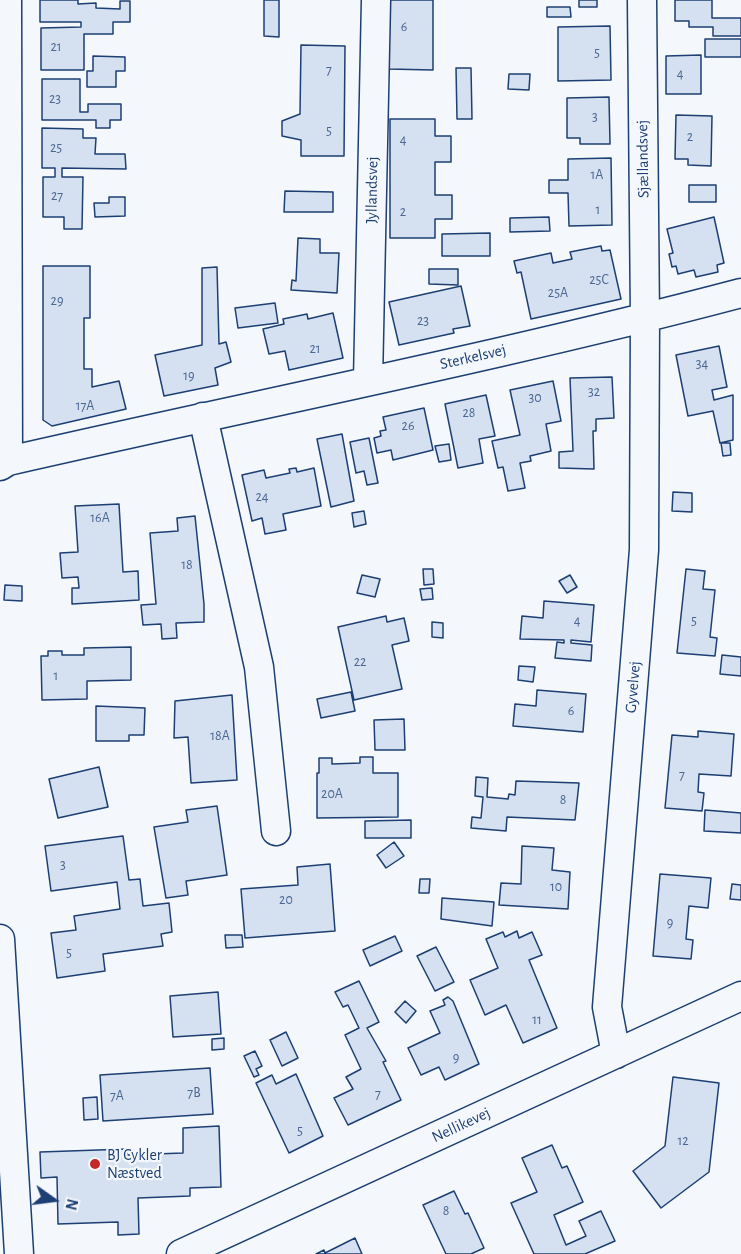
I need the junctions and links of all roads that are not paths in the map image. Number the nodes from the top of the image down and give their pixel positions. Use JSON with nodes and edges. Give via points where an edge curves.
{"nodes":[{"id":1,"x":7,"y":0,"type":"edge"},
{"id":2,"x":376,"y":0,"type":"edge"},
{"id":3,"x":642,"y":0,"type":"edge"},
{"id":4,"x":741,"y":293,"type":"edge"},
{"id":5,"x":645,"y":318,"type":"junction"},
{"id":6,"x":368,"y":381,"type":"junction"},
{"id":7,"x":203,"y":417,"type":"junction"},
{"id":8,"x":4,"y":464,"type":"edge"},
{"id":9,"x":276,"y":831,"type":"dead end"},
{"id":10,"x":0,"y":939,"type":"edge"},
{"id":11,"x":741,"y":996,"type":"edge"},
{"id":12,"x":616,"y":1054,"type":"junction"},
{"id":13,"x":20,"y":1254,"type":"edge"},
{"id":14,"x":181,"y":1254,"type":"edge"}],
"edges":[{"from":1,"to":8,"type":"street"},
{"from":2,"to":6,"type":"street","name":"Jyllandsvej"},
{"from":3,"to":5,"type":"street","name":"Sjællandsvej"},
{"from":4,"to":5,"type":"street","name":"Sterkelsvej"},
{"from":5,"to":6,"type":"street","name":"Sterkelsvej"},
{"from":5,"to":12,"type":"street","name":"Gyvelvej","via":[[644,550],[607,1007]]},
{"from":6,"to":7,"type":"street","name":"Sterkelsvej"},
{"from":7,"to":8,"type":"street","name":"Sterkelsvej"},
{"from":7,"to":9,"type":"street","via":[[259,667]]},
{"from":10,"to":13,"type":"street"},
{"from":11,"to":12,"type":"street","name":"Nellikevej"},
{"from":12,"to":14,"type":"street","name":"Nellikevej"}]}
